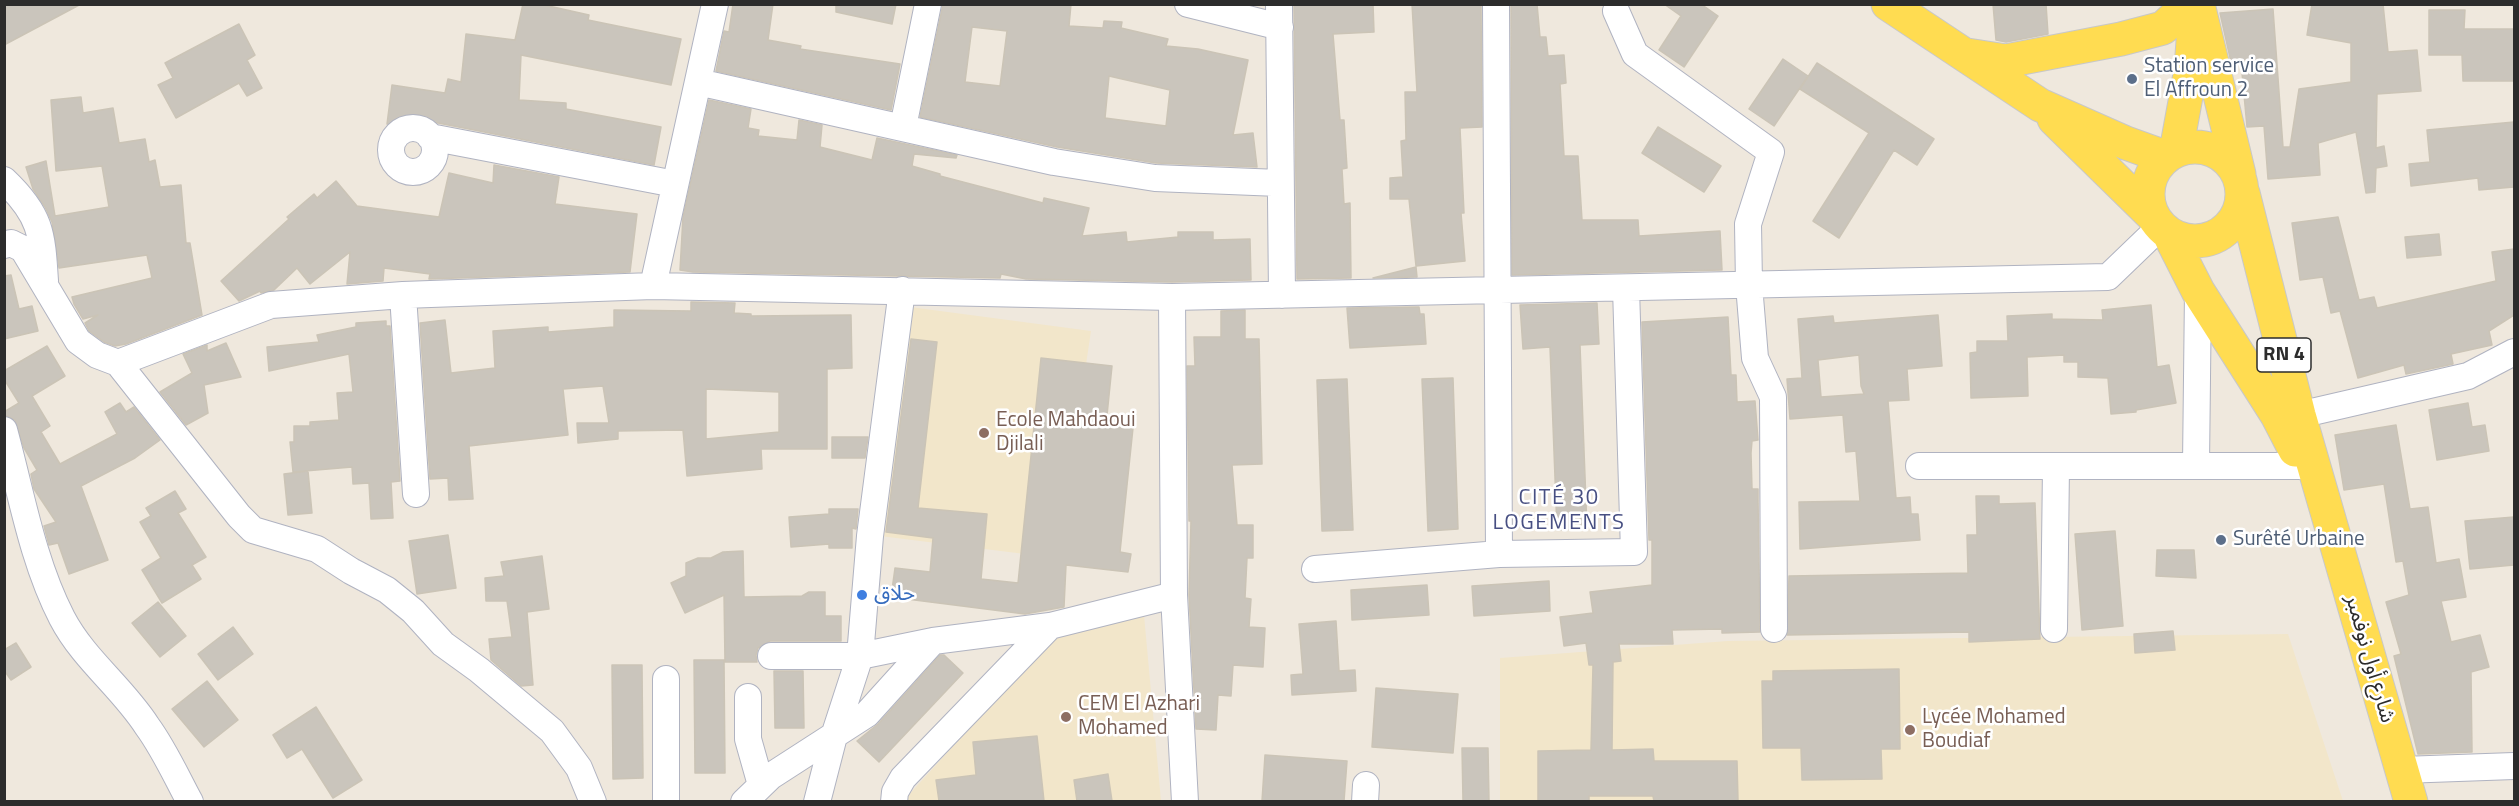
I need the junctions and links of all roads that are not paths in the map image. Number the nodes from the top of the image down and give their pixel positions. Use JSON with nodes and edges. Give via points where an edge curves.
{"nodes":[{"id":1,"x":715,"y":4,"type":"edge"},
{"id":2,"x":928,"y":4,"type":"edge"},
{"id":3,"x":1188,"y":4,"type":"edge"},
{"id":4,"x":1496,"y":4,"type":"edge"},
{"id":5,"x":1888,"y":4,"type":"edge"},
{"id":6,"x":2189,"y":4,"type":"edge"},
{"id":7,"x":2197,"y":4,"type":"edge"},
{"id":8,"x":1616,"y":11,"type":"dead end"},
{"id":9,"x":1280,"y":16,"type":"edge"},
{"id":10,"x":1960,"y":54,"type":"junction"},
{"id":11,"x":698,"y":82,"type":"junction"},
{"id":12,"x":2040,"y":105,"type":"junction"},
{"id":13,"x":903,"y":127,"type":"junction"},
{"id":14,"x":430,"y":136,"type":"dead end"},
{"id":15,"x":2171,"y":154,"type":"junction"},
{"id":16,"x":4,"y":180,"type":"edge"},
{"id":17,"x":1279,"y":183,"type":"junction"},
{"id":18,"x":2241,"y":183,"type":"junction"},
{"id":19,"x":675,"y":184,"type":"junction"},
{"id":20,"x":2160,"y":225,"type":"junction"},
{"id":21,"x":4,"y":245,"type":"edge"},
{"id":22,"x":45,"y":285,"type":"junction"},
{"id":23,"x":1749,"y":285,"type":"junction"},
{"id":24,"x":653,"y":286,"type":"junction"},
{"id":25,"x":1626,"y":288,"type":"junction"},
{"id":26,"x":902,"y":290,"type":"junction"},
{"id":27,"x":1496,"y":291,"type":"junction"},
{"id":28,"x":2198,"y":291,"type":"junction"},
{"id":29,"x":403,"y":295,"type":"junction"},
{"id":30,"x":1282,"y":295,"type":"junction"},
{"id":31,"x":1172,"y":297,"type":"junction"},
{"id":32,"x":2514,"y":352,"type":"edge"},
{"id":33,"x":118,"y":363,"type":"junction"},
{"id":34,"x":2299,"y":415,"type":"junction"},
{"id":35,"x":4,"y":430,"type":"edge"},
{"id":36,"x":2196,"y":465,"type":"junction"},
{"id":37,"x":1919,"y":466,"type":"dead end"},
{"id":38,"x":2056,"y":466,"type":"junction"},
{"id":39,"x":2302,"y":466,"type":"junction"},
{"id":40,"x":416,"y":494,"type":"dead end"},
{"id":41,"x":2328,"y":517,"type":"junction"},
{"id":42,"x":1499,"y":554,"type":"junction"},
{"id":43,"x":1315,"y":569,"type":"dead end"},
{"id":44,"x":1174,"y":595,"type":"junction"},
{"id":45,"x":1050,"y":626,"type":"junction"},
{"id":46,"x":1774,"y":629,"type":"dead end"},
{"id":47,"x":2054,"y":629,"type":"dead end"},
{"id":48,"x":933,"y":640,"type":"junction"},
{"id":49,"x":771,"y":656,"type":"dead end"},
{"id":50,"x":860,"y":656,"type":"junction"},
{"id":51,"x":666,"y":679,"type":"dead end"},
{"id":52,"x":748,"y":697,"type":"dead end"},
{"id":53,"x":834,"y":736,"type":"junction"},
{"id":54,"x":2514,"y":766,"type":"edge"},
{"id":55,"x":2402,"y":770,"type":"junction"},
{"id":56,"x":753,"y":793,"type":"edge"},
{"id":57,"x":190,"y":801,"type":"edge"},
{"id":58,"x":593,"y":801,"type":"edge"},
{"id":59,"x":666,"y":801,"type":"edge"},
{"id":60,"x":817,"y":801,"type":"edge"},
{"id":61,"x":894,"y":801,"type":"edge"},
{"id":62,"x":1185,"y":801,"type":"edge"},
{"id":63,"x":2411,"y":801,"type":"edge"}],
"edges":[{"from":1,"to":11,"type":"street"},
{"from":2,"to":13,"type":"street"},
{"from":3,"to":9,"type":"street"},
{"from":4,"to":27,"type":"street"},
{"from":5,"to":10,"type":"main road","number":"RN 4"},
{"from":6,"to":10,"type":"main road","via":[[2163,28],[2121,39],[2006,61]]},
{"from":7,"to":15,"type":"main road","via":[[2191,69]]},
{"from":7,"to":18,"type":"main road"},
{"from":8,"to":23,"type":"street","via":[[1635,54],[1771,152],[1748,224]]},
{"from":9,"to":17,"type":"street"},
{"from":10,"to":12,"type":"main road","number":"RN 4"},
{"from":11,"to":13,"type":"street"},
{"from":11,"to":19,"type":"street"},
{"from":12,"to":15,"type":"main road","number":"RN 4","via":[[2126,143]]},
{"from":12,"to":20,"type":"main road","number":"RN 4"},
{"from":13,"to":17,"type":"street","via":[[1054,162],[1155,178]]},
{"from":14,"to":19,"type":"street"},
{"from":15,"to":18,"type":"main road","via":[[2199,147],[2220,153]]},
{"from":15,"to":20,"type":"main road","via":[[2150,177],[2148,199]]},
{"from":16,"to":22,"type":"street","via":[[21,196],[35,218],[42,238]]},
{"from":17,"to":30,"type":"street"},
{"from":18,"to":20,"type":"main road","via":[[2238,215],[2225,232],[2205,241],[2181,240]]},
{"from":18,"to":34,"type":"main road","number":"RN 4"},
{"from":19,"to":24,"type":"street"},
{"from":20,"to":23,"type":"street","via":[[2108,278]]},
{"from":20,"to":28,"type":"main road","number":"RN 4"},
{"from":21,"to":22,"type":"street","via":[[11,243],[23,249]]},
{"from":22,"to":33,"type":"street","via":[[78,341],[97,355]]},
{"from":23,"to":25,"type":"street"},
{"from":23,"to":46,"type":"street","via":[[1755,358],[1773,397]]},
{"from":24,"to":26,"type":"street"},
{"from":24,"to":29,"type":"street"},
{"from":25,"to":27,"type":"street"},
{"from":25,"to":42,"type":"street","via":[[1634,552]]},
{"from":26,"to":31,"type":"street"},
{"from":26,"to":50,"type":"street","via":[[870,536]]},
{"from":27,"to":30,"type":"street"},
{"from":27,"to":42,"type":"street"},
{"from":28,"to":36,"type":"street"},
{"from":28,"to":39,"type":"main road","number":"RN 4","via":[[2277,415]]},
{"from":29,"to":33,"type":"street","via":[[271,305]]},
{"from":29,"to":40,"type":"street"},
{"from":30,"to":31,"type":"street"},
{"from":31,"to":44,"type":"street"},
{"from":32,"to":34,"type":"street","via":[[2468,376]]},
{"from":33,"to":58,"type":"street","via":[[253,530],[317,549],[387,590],[413,611],[442,644],[552,731],[579,768]]},
{"from":34,"to":41,"type":"main road","number":"RN 4"},
{"from":35,"to":57,"type":"street","via":[[35,546],[63,619],[85,654],[147,725]]},
{"from":36,"to":38,"type":"street"},
{"from":36,"to":39,"type":"street"},
{"from":37,"to":38,"type":"street"},
{"from":38,"to":47,"type":"street"},
{"from":39,"to":41,"type":"main road","number":"RN 4"},
{"from":41,"to":55,"type":"main road","name":"شارع أول نوفمبر","number":"RN 4"},
{"from":42,"to":43,"type":"street"},
{"from":44,"to":45,"type":"street"},
{"from":44,"to":62,"type":"street"},
{"from":45,"to":48,"type":"street"},
{"from":45,"to":61,"type":"street","via":[[903,778]]},
{"from":48,"to":50,"type":"street"},
{"from":48,"to":53,"type":"street","via":[[867,714]]},
{"from":49,"to":50,"type":"street"},
{"from":50,"to":53,"type":"street"},
{"from":51,"to":59,"type":"street"},
{"from":52,"to":56,"type":"street"},
{"from":53,"to":56,"type":"street","via":[[771,776]]},
{"from":53,"to":60,"type":"street"},
{"from":54,"to":55,"type":"street"},
{"from":55,"to":63,"type":"main road","name":"شارع أول نوفمبر","number":"RN 4"}]}
